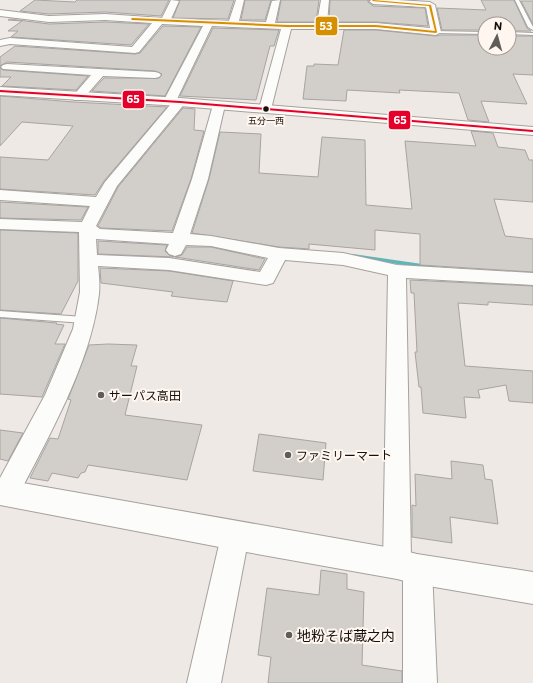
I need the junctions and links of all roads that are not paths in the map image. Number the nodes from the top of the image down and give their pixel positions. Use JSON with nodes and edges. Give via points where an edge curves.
{"nodes":[{"id":1,"x":240,"y":0,"type":"edge"},
{"id":2,"x":276,"y":0,"type":"edge"},
{"id":3,"x":325,"y":0,"type":"edge"},
{"id":4,"x":373,"y":0,"type":"edge"},
{"id":5,"x":517,"y":0,"type":"edge"},
{"id":6,"x":175,"y":1,"type":"dead end"},
{"id":7,"x":95,"y":6,"type":"dead end"},
{"id":8,"x":0,"y":13,"type":"edge"},
{"id":9,"x":70,"y":18,"type":"junction"},
{"id":10,"x":87,"y":18,"type":"junction"},
{"id":11,"x":162,"y":21,"type":"junction"},
{"id":12,"x":209,"y":23,"type":"junction"},
{"id":13,"x":233,"y":24,"type":"junction"},
{"id":14,"x":270,"y":25,"type":"junction"},
{"id":15,"x":287,"y":26,"type":"junction"},
{"id":16,"x":322,"y":26,"type":"junction"},
{"id":17,"x":376,"y":26,"type":"junction"},
{"id":18,"x":533,"y":29,"type":"edge"},
{"id":19,"x":436,"y":32,"type":"junction"},
{"id":20,"x":477,"y":33,"type":"edge"},
{"id":21,"x":517,"y":33,"type":"edge"},
{"id":22,"x":533,"y":34,"type":"edge"},
{"id":23,"x":0,"y":43,"type":"edge"},
{"id":24,"x":38,"y":43,"type":"junction"},
{"id":25,"x":3,"y":70,"type":"edge"},
{"id":26,"x":100,"y":72,"type":"junction"},
{"id":27,"x":155,"y":75,"type":"dead end"},
{"id":28,"x":0,"y":91,"type":"edge"},
{"id":29,"x":78,"y":97,"type":"junction"},
{"id":30,"x":174,"y":102,"type":"junction"},
{"id":31,"x":219,"y":105,"type":"junction"},
{"id":32,"x":266,"y":109,"type":"junction"},
{"id":33,"x":533,"y":131,"type":"edge"},
{"id":34,"x":0,"y":196,"type":"edge"},
{"id":35,"x":101,"y":202,"type":"junction"},
{"id":36,"x":0,"y":224,"type":"edge"},
{"id":37,"x":87,"y":227,"type":"junction"},
{"id":38,"x":180,"y":239,"type":"junction"},
{"id":39,"x":279,"y":254,"type":"junction"},
{"id":40,"x":88,"y":260,"type":"junction"},
{"id":41,"x":169,"y":264,"type":"junction"},
{"id":42,"x":397,"y":271,"type":"junction"},
{"id":43,"x":533,"y":280,"type":"edge"},
{"id":44,"x":0,"y":314,"type":"edge"},
{"id":45,"x":84,"y":320,"type":"junction"},
{"id":46,"x":3,"y":493,"type":"edge"},
{"id":47,"x":235,"y":536,"type":"junction"},
{"id":48,"x":407,"y":566,"type":"junction"},
{"id":49,"x":533,"y":588,"type":"edge"},
{"id":50,"x":204,"y":683,"type":"edge"},
{"id":51,"x":420,"y":683,"type":"edge"}],
"edges":[{"from":1,"to":13,"type":"street"},
{"from":2,"to":14,"type":"street"},
{"from":3,"to":16,"type":"street"},
{"from":4,"to":17,"type":"street"},
{"from":4,"to":19,"type":"street","via":[[430,5]]},
{"from":5,"to":18,"type":"lane"},
{"from":6,"to":11,"type":"street"},
{"from":7,"to":10,"type":"street"},
{"from":8,"to":9,"type":"street"},
{"from":9,"to":10,"type":"street"},
{"from":9,"to":24,"type":"street"},
{"from":10,"to":11,"type":"street"},
{"from":11,"to":12,"type":"street"},
{"from":11,"to":24,"type":"street","via":[[135,50]]},
{"from":12,"to":13,"type":"street"},
{"from":12,"to":30,"type":"street"},
{"from":13,"to":14,"type":"street"},
{"from":14,"to":15,"type":"street"},
{"from":15,"to":16,"type":"street"},
{"from":15,"to":32,"type":"street"},
{"from":16,"to":17,"type":"street"},
{"from":17,"to":19,"type":"street"},
{"from":19,"to":20,"type":"lane"},
{"from":21,"to":22,"type":"lane"},
{"from":23,"to":24,"type":"street"},
{"from":24,"to":25,"type":"street"},
{"from":25,"to":26,"type":"street"},
{"from":26,"to":27,"type":"street"},
{"from":26,"to":29,"type":"street"},
{"from":28,"to":29,"type":"main road"},
{"from":29,"to":30,"type":"main road"},
{"from":30,"to":31,"type":"main road"},
{"from":30,"to":35,"type":"street","via":[[110,185]]},
{"from":31,"to":32,"type":"main road"},
{"from":31,"to":38,"type":"street"},
{"from":32,"to":33,"type":"main road"},
{"from":34,"to":35,"type":"street"},
{"from":35,"to":37,"type":"street"},
{"from":36,"to":37,"type":"street"},
{"from":37,"to":38,"type":"street","via":[[95,234]]},
{"from":37,"to":40,"type":"street"},
{"from":38,"to":39,"type":"street","via":[[211,241]]},
{"from":38,"to":41,"type":"street"},
{"from":39,"to":41,"type":"street","via":[[266,279]]},
{"from":39,"to":42,"type":"street","via":[[343,259]]},
{"from":40,"to":41,"type":"street"},
{"from":40,"to":45,"type":"street","via":[[90,292]]},
{"from":42,"to":43,"type":"street"},
{"from":42,"to":48,"type":"street"},
{"from":44,"to":45,"type":"lane"},
{"from":45,"to":46,"type":"street","via":[[56,397]]},
{"from":46,"to":47,"type":"main road"},
{"from":47,"to":48,"type":"main road"},
{"from":47,"to":50,"type":"street"},
{"from":48,"to":49,"type":"main road"},
{"from":48,"to":51,"type":"street"}]}
